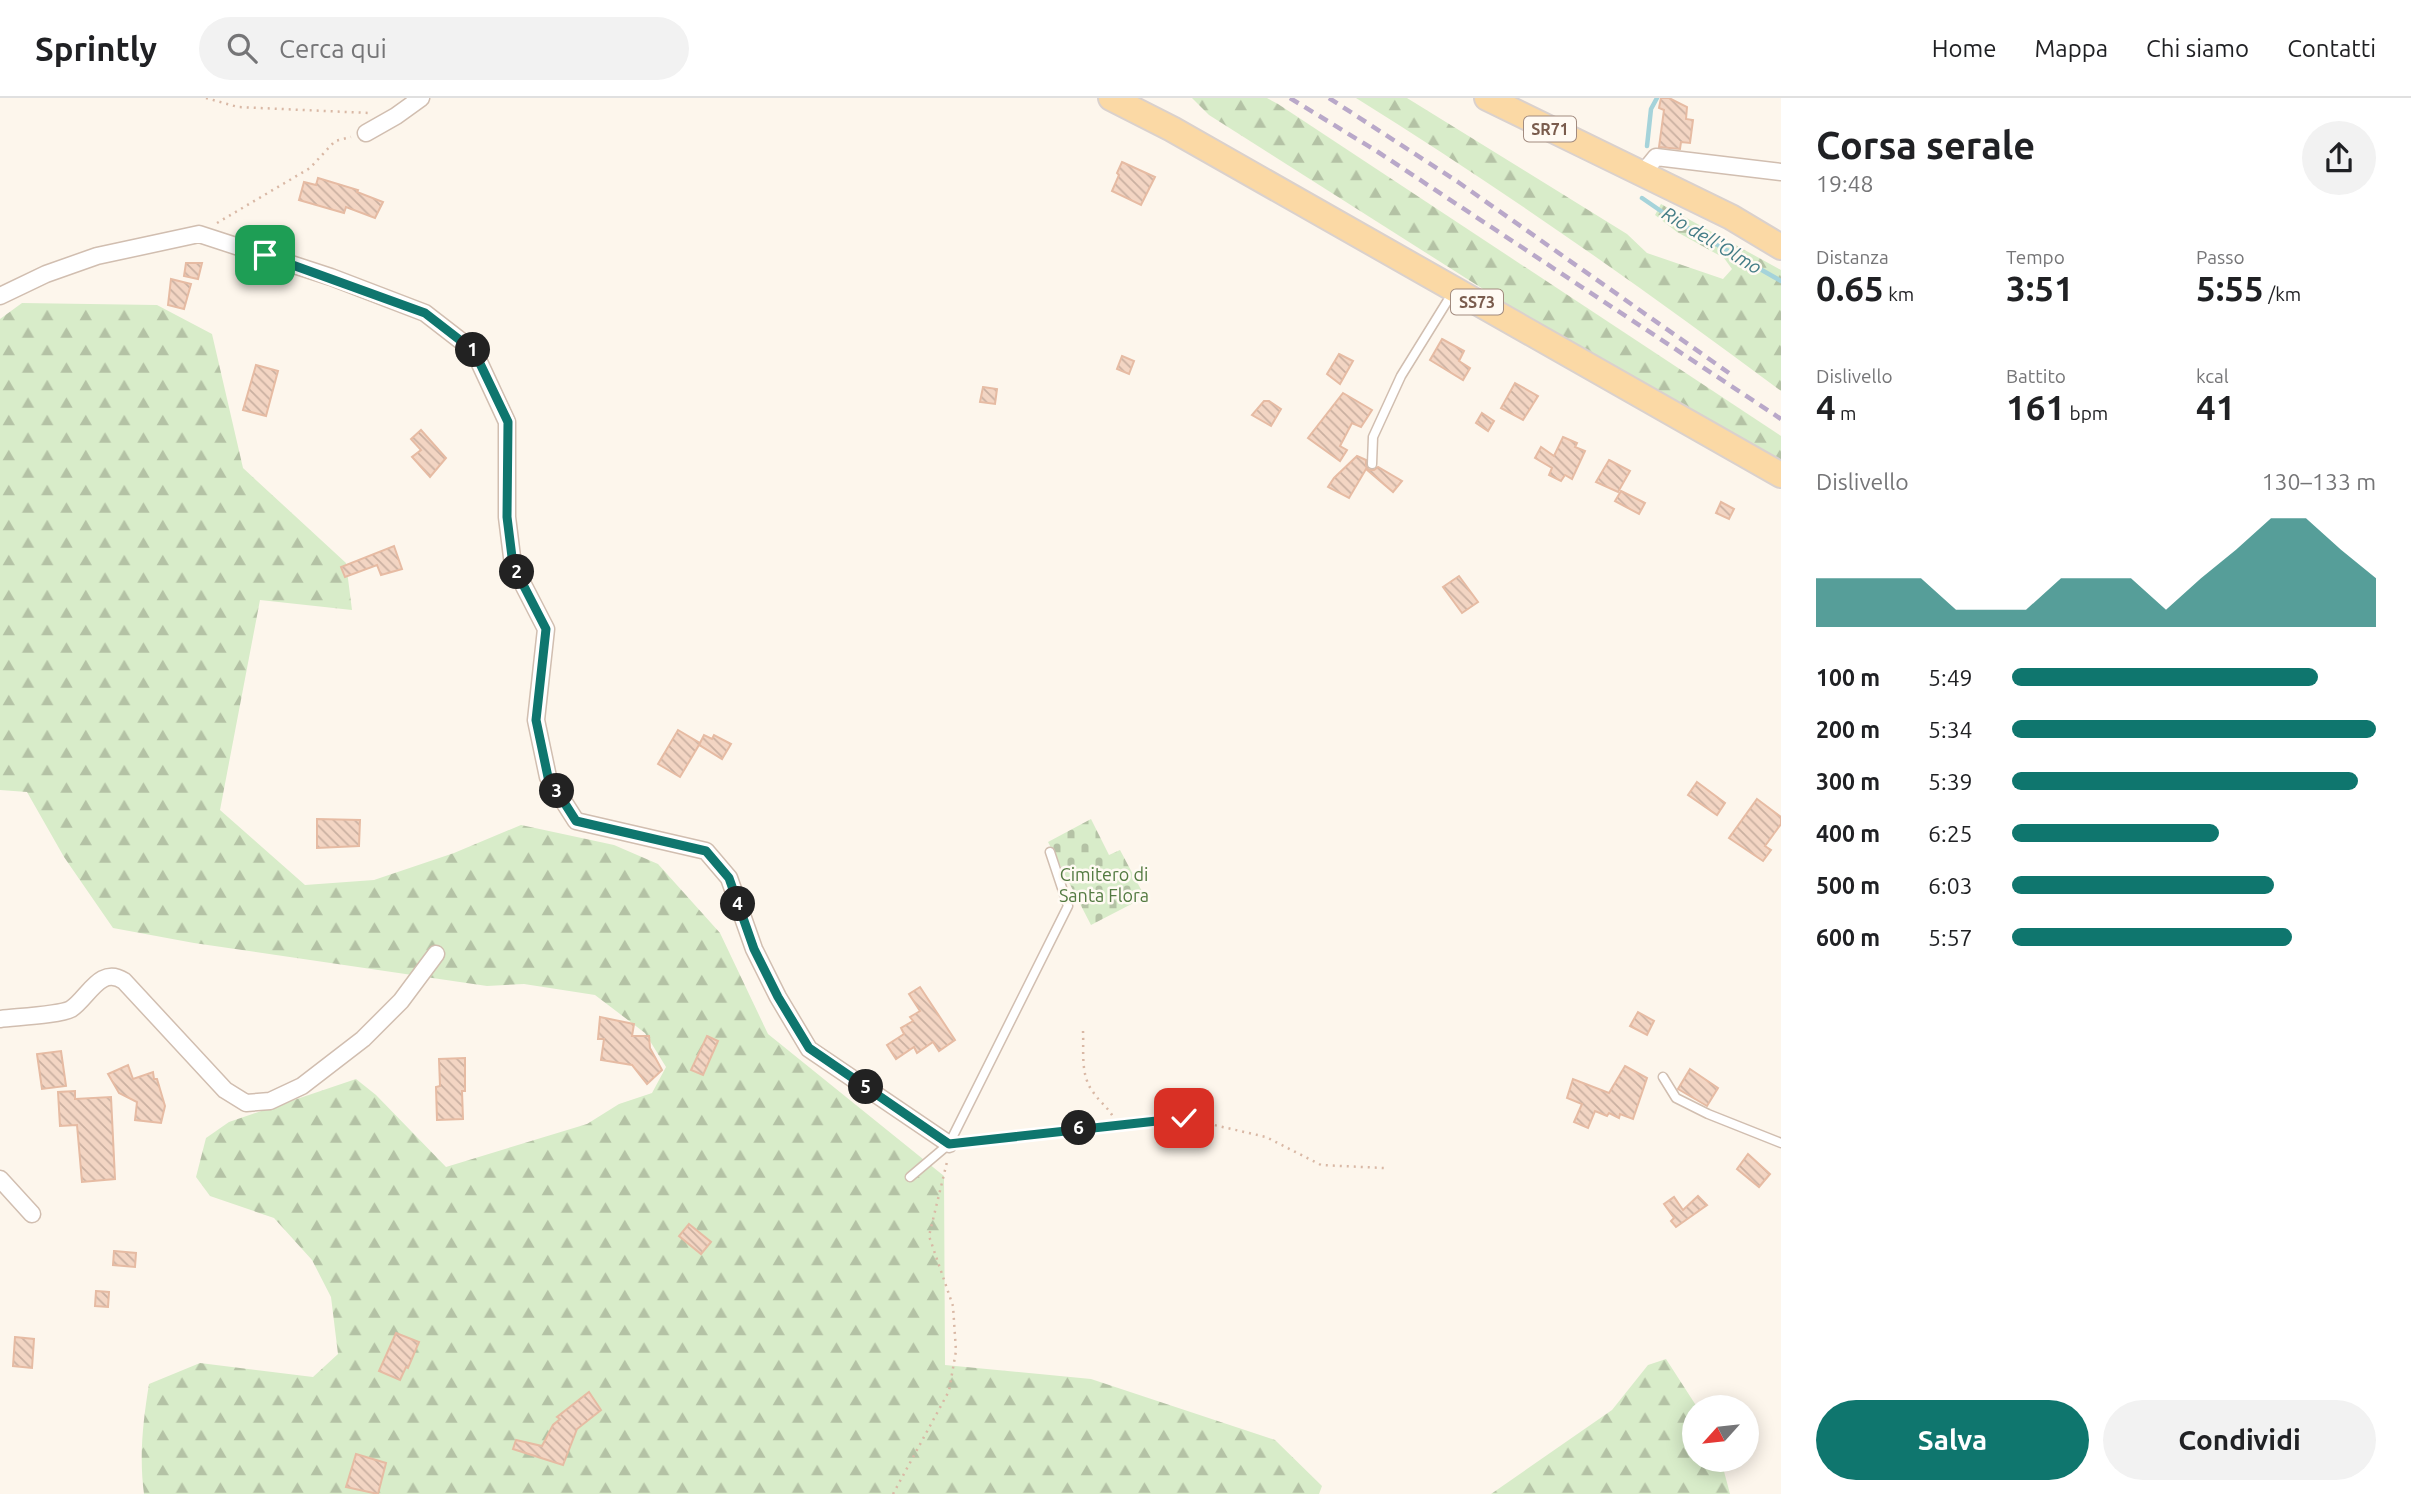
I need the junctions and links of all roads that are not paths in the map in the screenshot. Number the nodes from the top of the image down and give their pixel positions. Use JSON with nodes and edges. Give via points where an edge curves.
{"nodes":[{"id":1,"x":421,"y":98,"type":"edge"},
{"id":2,"x":1111,"y":98,"type":"edge"},
{"id":3,"x":1134,"y":98,"type":"edge"},
{"id":4,"x":1488,"y":98,"type":"edge"},
{"id":5,"x":1517,"y":98,"type":"edge"},
{"id":6,"x":1172,"y":130,"type":"junction"},
{"id":7,"x":366,"y":133,"type":"road end"},
{"id":8,"x":1613,"y":158,"type":"junction"},
{"id":9,"x":1781,"y":172,"type":"edge"},
{"id":10,"x":1643,"y":173,"type":"junction"},
{"id":11,"x":1781,"y":247,"type":"edge"},
{"id":12,"x":1454,"y":289,"type":"junction"},
{"id":13,"x":0,"y":296,"type":"edge"},
{"id":14,"x":1372,"y":464,"type":"dead end"},
{"id":15,"x":1781,"y":475,"type":"edge"},
{"id":16,"x":1050,"y":852,"type":"dead end"},
{"id":17,"x":436,"y":954,"type":"dead end"},
{"id":18,"x":0,"y":1019,"type":"edge"},
{"id":19,"x":1663,"y":1077,"type":"dead end"},
{"id":20,"x":1781,"y":1143,"type":"edge"},
{"id":21,"x":949,"y":1144,"type":"junction"},
{"id":22,"x":911,"y":1177,"type":"dead end"},
{"id":23,"x":0,"y":1179,"type":"edge"},
{"id":24,"x":32,"y":1214,"type":"dead end"}],
"edges":[{"from":1,"to":7,"type":"street"},
{"from":2,"to":6,"type":"main road","number":"SS73"},
{"from":3,"to":6,"type":"main road","number":"SS73"},
{"from":4,"to":8,"type":"main road","number":"SR71"},
{"from":5,"to":8,"type":"main road","number":"SR71","via":[[1566,122]]},
{"from":6,"to":12,"type":"main road","number":"SS73"},
{"from":8,"to":10,"type":"main road","number":"SR71"},
{"from":9,"to":10,"type":"street","via":[[1656,157]]},
{"from":10,"to":11,"type":"main road","number":"SR71"},
{"from":12,"to":14,"type":"lane","via":[[1401,376],[1373,437]]},
{"from":12,"to":15,"type":"main road","number":"SS73"},
{"from":13,"to":21,"type":"street","via":[[97,256],[198,234],[425,313],[474,351],[508,422],[507,517],[513,565],[546,629],[536,720],[548,777],[576,821],[706,851],[729,878],[754,949],[809,1048]]},
{"from":16,"to":21,"type":"lane","via":[[1068,906]]},
{"from":17,"to":18,"type":"street","via":[[401,1001],[363,1040],[302,1086],[270,1101],[246,1103],[225,1090],[115,976],[99,981],[70,1009]]},
{"from":19,"to":20,"type":"lane","via":[[1676,1097]]},
{"from":21,"to":22,"type":"lane"},
{"from":23,"to":24,"type":"street"}]}
